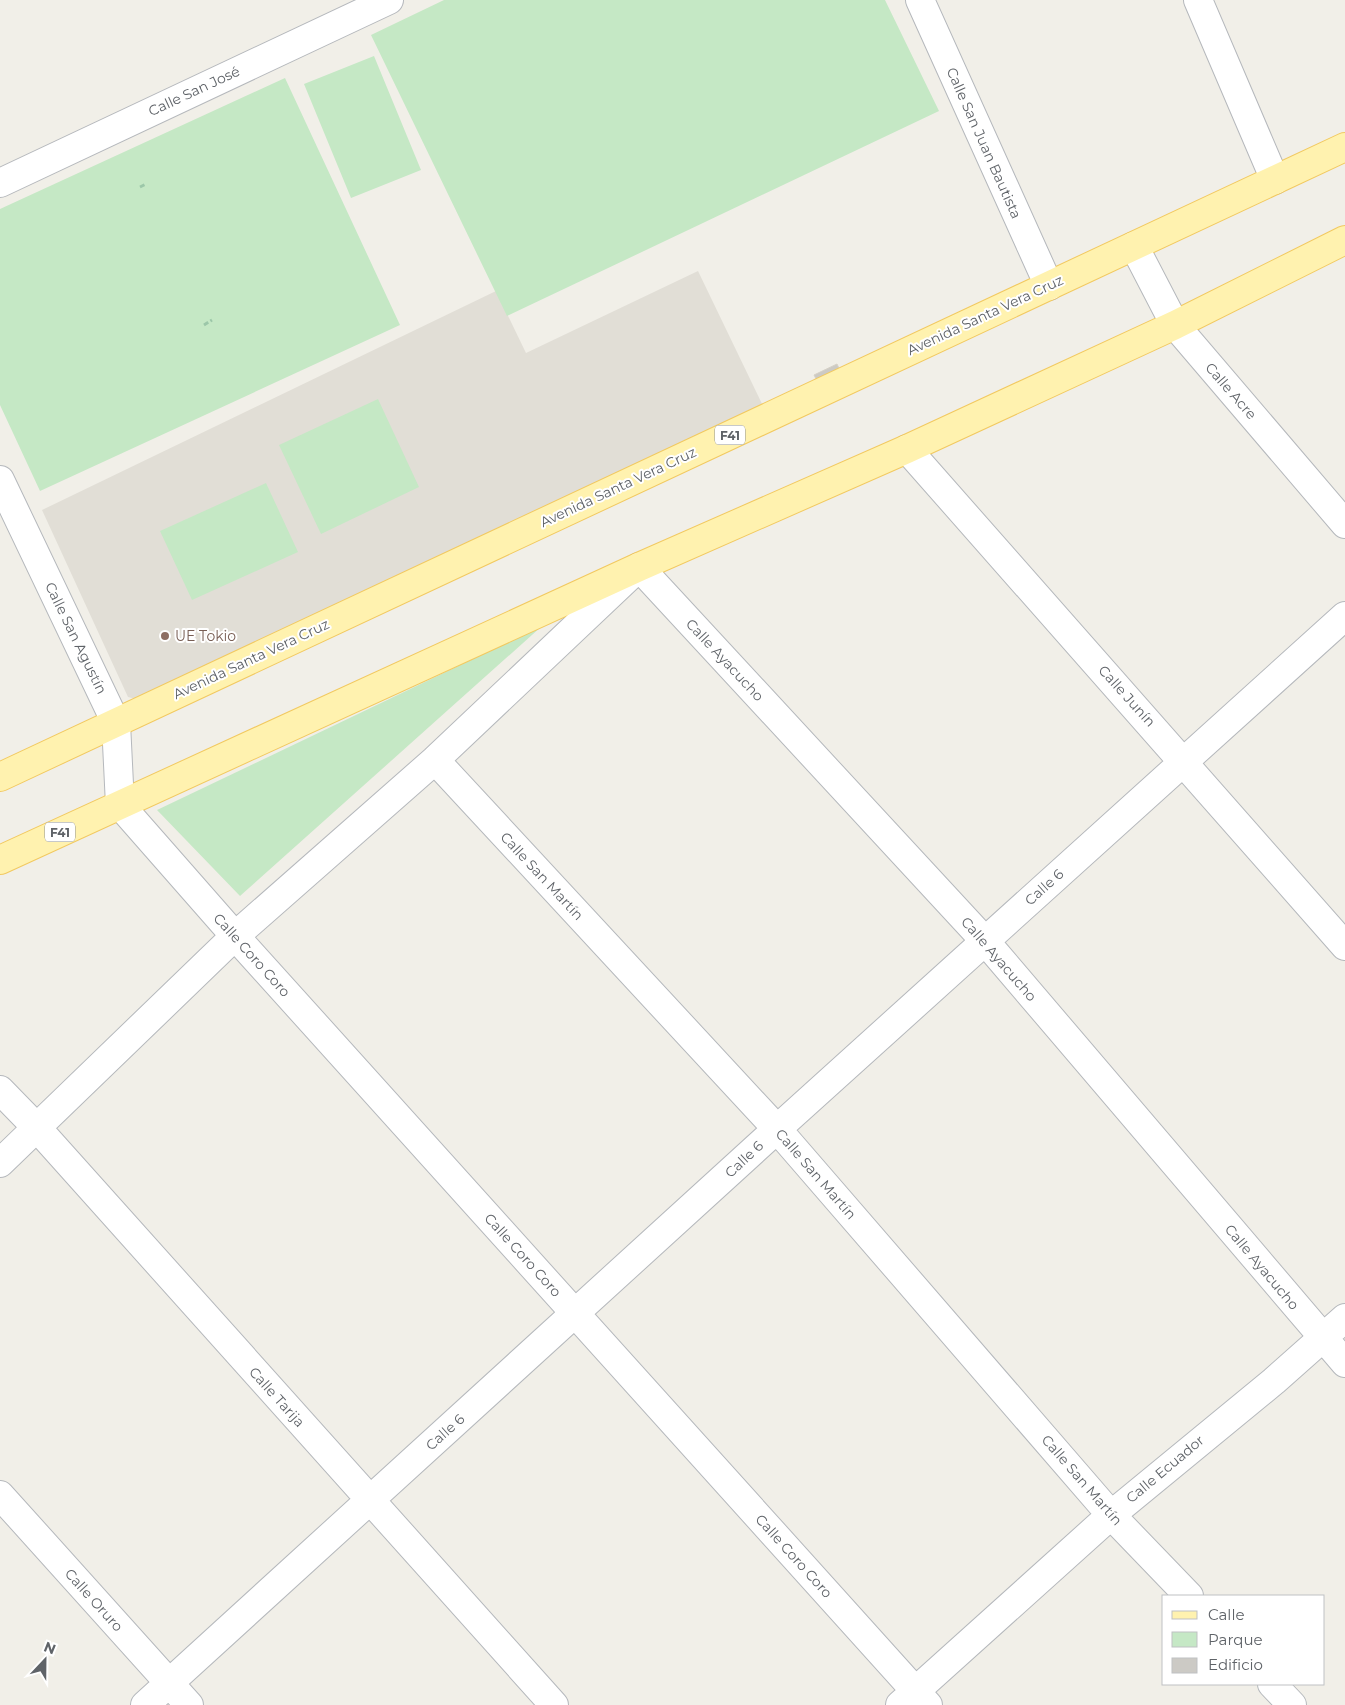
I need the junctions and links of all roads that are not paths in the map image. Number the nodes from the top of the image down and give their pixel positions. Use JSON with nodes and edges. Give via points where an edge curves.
{"nodes":[{"id":1,"x":389,"y":0,"type":"edge"},
{"id":2,"x":920,"y":0,"type":"edge"},
{"id":3,"x":1198,"y":0,"type":"edge"},
{"id":4,"x":1345,"y":147,"type":"edge"},
{"id":5,"x":1274,"y":180,"type":"junction"},
{"id":6,"x":0,"y":183,"type":"edge"},
{"id":7,"x":1345,"y":240,"type":"edge"},
{"id":8,"x":1134,"y":246,"type":"junction"},
{"id":9,"x":1049,"y":286,"type":"junction"},
{"id":10,"x":1175,"y":325,"type":"junction"},
{"id":11,"x":907,"y":449,"type":"junction"},
{"id":12,"x":0,"y":480,"type":"edge"},
{"id":13,"x":1345,"y":524,"type":"edge"},
{"id":14,"x":639,"y":567,"type":"junction"},
{"id":15,"x":1345,"y":616,"type":"edge"},
{"id":16,"x":116,"y":723,"type":"junction"},
{"id":17,"x":435,"y":760,"type":"junction"},
{"id":18,"x":1184,"y":762,"type":"junction"},
{"id":19,"x":0,"y":777,"type":"edge"},
{"id":20,"x":120,"y":805,"type":"junction"},
{"id":21,"x":0,"y":860,"type":"edge"},
{"id":22,"x":235,"y":936,"type":"junction"},
{"id":23,"x":985,"y":941,"type":"junction"},
{"id":24,"x":1345,"y":946,"type":"edge"},
{"id":25,"x":0,"y":1090,"type":"edge"},
{"id":26,"x":38,"y":1129,"type":"junction"},
{"id":27,"x":777,"y":1129,"type":"junction"},
{"id":28,"x":0,"y":1163,"type":"edge"},
{"id":29,"x":576,"y":1313,"type":"junction"},
{"id":30,"x":1345,"y":1318,"type":"edge"},
{"id":31,"x":1323,"y":1339,"type":"junction"},
{"id":32,"x":1345,"y":1363,"type":"edge"},
{"id":33,"x":0,"y":1495,"type":"edge"},
{"id":34,"x":369,"y":1501,"type":"junction"},
{"id":35,"x":1111,"y":1515,"type":"junction"},
{"id":36,"x":1188,"y":1595,"type":"edge"},
{"id":37,"x":169,"y":1684,"type":"junction"},
{"id":38,"x":1273,"y":1685,"type":"edge"},
{"id":39,"x":914,"y":1700,"type":"edge"},
{"id":40,"x":145,"y":1705,"type":"edge"},
{"id":41,"x":188,"y":1705,"type":"edge"},
{"id":42,"x":554,"y":1705,"type":"edge"},
{"id":43,"x":1292,"y":1705,"type":"edge"}],
"edges":[{"from":1,"to":6,"type":"street","name":"Calle San José"},
{"from":2,"to":9,"type":"street","name":"Calle San Juan Bautista"},
{"from":3,"to":5,"type":"street"},
{"from":4,"to":5,"type":"main road","name":"Avenida Santa Vera Cruz","number":"F41"},
{"from":5,"to":8,"type":"main road","name":"Avenida Santa Vera Cruz","number":"F41"},
{"from":7,"to":10,"type":"main road","number":"F41"},
{"from":8,"to":9,"type":"main road","name":"Avenida Santa Vera Cruz","number":"F41"},
{"from":8,"to":10,"type":"street","name":"Calle Acre"},
{"from":9,"to":16,"type":"main road","name":"Avenida Santa Vera Cruz","number":"F41"},
{"from":10,"to":11,"type":"main road","number":"F41"},
{"from":10,"to":13,"type":"street","name":"Calle Acre"},
{"from":11,"to":14,"type":"main road","number":"F41"},
{"from":11,"to":18,"type":"street","name":"Calle Junín"},
{"from":12,"to":16,"type":"street","name":"Calle San Agustín"},
{"from":14,"to":17,"type":"street"},
{"from":14,"to":20,"type":"main road","number":"F41"},
{"from":14,"to":23,"type":"street","name":"Calle Ayacucho"},
{"from":15,"to":18,"type":"street","name":"Calle 6"},
{"from":16,"to":19,"type":"main road","name":"Avenida Santa Vera Cruz","number":"F41"},
{"from":16,"to":20,"type":"street","name":"Calle San Agustín"},
{"from":17,"to":22,"type":"street"},
{"from":17,"to":27,"type":"street","name":"Calle San Martín"},
{"from":18,"to":23,"type":"street","name":"Calle 6"},
{"from":18,"to":24,"type":"street","name":"Calle Junín"},
{"from":20,"to":21,"type":"main road","number":"F41"},
{"from":20,"to":22,"type":"street","name":"Calle Coro Coro"},
{"from":22,"to":26,"type":"street"},
{"from":22,"to":29,"type":"street","name":"Calle Coro Coro"},
{"from":23,"to":27,"type":"street","name":"Calle 6"},
{"from":23,"to":31,"type":"street","name":"Calle Ayacucho"},
{"from":25,"to":26,"type":"street","name":"Calle Tarija"},
{"from":26,"to":28,"type":"street"},
{"from":26,"to":34,"type":"street","name":"Calle Tarija"},
{"from":27,"to":29,"type":"street","name":"Calle 6"},
{"from":27,"to":35,"type":"street","name":"Calle San Martín"},
{"from":29,"to":34,"type":"street","name":"Calle 6"},
{"from":29,"to":39,"type":"street","name":"Calle Coro Coro"},
{"from":30,"to":31,"type":"street","name":"Calle Ecuador"},
{"from":31,"to":32,"type":"street","name":"Calle Ayacucho"},
{"from":31,"to":35,"type":"street","name":"Calle Ecuador"},
{"from":33,"to":37,"type":"street","name":"Calle Oruro"},
{"from":34,"to":37,"type":"street","name":"Calle 6"},
{"from":34,"to":42,"type":"street","name":"Calle Tarija"},
{"from":35,"to":36,"type":"street","name":"Calle San Martín"},
{"from":35,"to":39,"type":"street","name":"Calle Ecuador"},
{"from":37,"to":40,"type":"street","name":"Calle 6"},
{"from":37,"to":41,"type":"street","name":"Calle Oruro"},
{"from":38,"to":43,"type":"street"}]}
